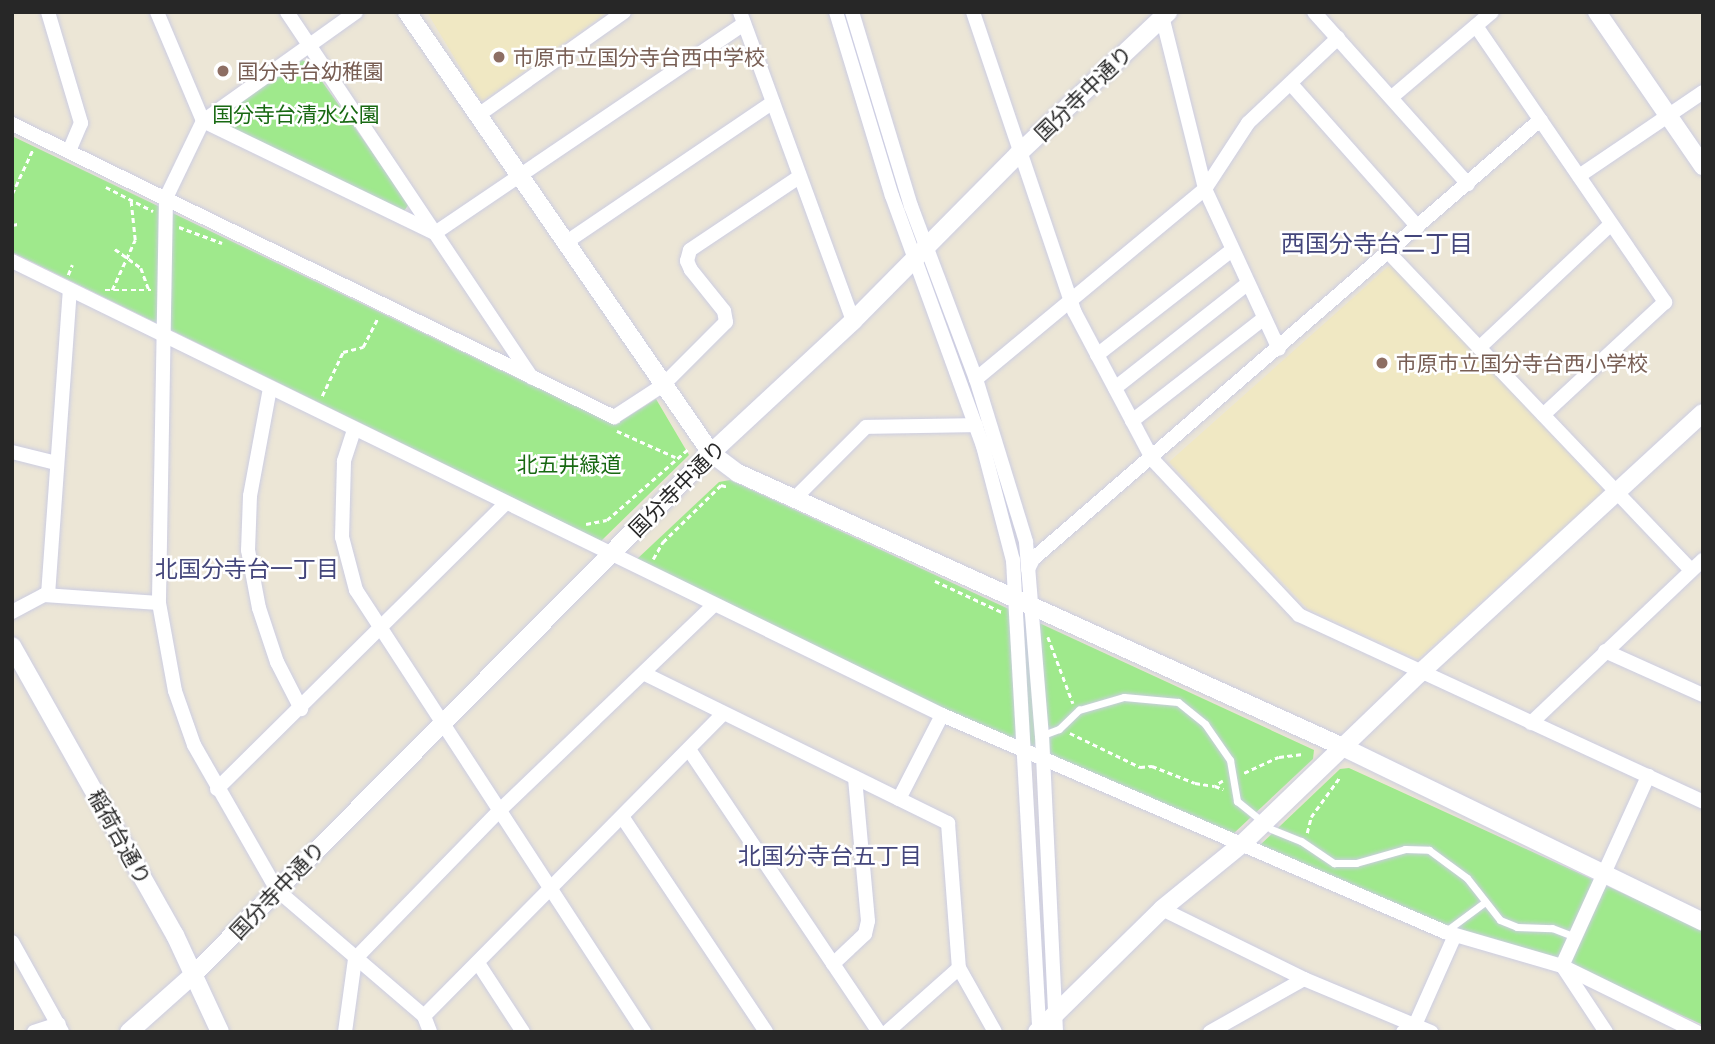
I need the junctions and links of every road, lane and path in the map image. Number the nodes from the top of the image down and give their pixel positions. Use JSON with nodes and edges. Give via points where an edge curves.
{"nodes":[{"id":1,"x":48,"y":12,"type":"edge"},
{"id":2,"x":157,"y":12,"type":"edge"},
{"id":3,"x":287,"y":12,"type":"edge"},
{"id":4,"x":356,"y":12,"type":"edge"},
{"id":5,"x":407,"y":12,"type":"edge"},
{"id":6,"x":624,"y":12,"type":"edge"},
{"id":7,"x":836,"y":12,"type":"edge"},
{"id":8,"x":852,"y":12,"type":"edge"},
{"id":9,"x":973,"y":12,"type":"edge"},
{"id":10,"x":1492,"y":12,"type":"edge"},
{"id":11,"x":1597,"y":12,"type":"edge"},
{"id":12,"x":1315,"y":13,"type":"edge"},
{"id":13,"x":1164,"y":14,"type":"edge"},
{"id":14,"x":742,"y":18,"type":"edge"},
{"id":15,"x":1476,"y":26,"type":"junction"},
{"id":16,"x":1338,"y":38,"type":"junction"},
{"id":17,"x":308,"y":45,"type":"junction"},
{"id":18,"x":1291,"y":84,"type":"junction"},
{"id":19,"x":1703,"y":92,"type":"edge"},
{"id":20,"x":1392,"y":97,"type":"junction"},
{"id":21,"x":773,"y":102,"type":"junction"},
{"id":22,"x":1668,"y":115,"type":"junction"},
{"id":23,"x":477,"y":117,"type":"junction"},
{"id":24,"x":1540,"y":120,"type":"junction"},
{"id":25,"x":203,"y":121,"type":"junction"},
{"id":26,"x":12,"y":124,"type":"edge"},
{"id":27,"x":34,"y":149,"type":"dead end"},
{"id":28,"x":69,"y":151,"type":"junction"},
{"id":29,"x":1018,"y":154,"type":"junction"},
{"id":30,"x":1703,"y":166,"type":"edge"},
{"id":31,"x":1578,"y":176,"type":"junction"},
{"id":32,"x":799,"y":177,"type":"junction"},
{"id":33,"x":519,"y":180,"type":"junction"},
{"id":34,"x":1468,"y":184,"type":"junction"},
{"id":35,"x":1205,"y":189,"type":"junction"},
{"id":36,"x":12,"y":194,"type":"edge"},
{"id":37,"x":166,"y":198,"type":"junction"},
{"id":38,"x":131,"y":200,"type":"dead end"},
{"id":39,"x":1611,"y":224,"type":"junction"},
{"id":40,"x":12,"y":225,"type":"edge"},
{"id":41,"x":18,"y":225,"type":"dead end"},
{"id":42,"x":1418,"y":227,"type":"junction"},
{"id":43,"x":435,"y":233,"type":"junction"},
{"id":44,"x":565,"y":243,"type":"junction"},
{"id":45,"x":115,"y":249,"type":"dead end"},
{"id":46,"x":1232,"y":250,"type":"junction"},
{"id":47,"x":921,"y":253,"type":"junction"},
{"id":48,"x":1389,"y":253,"type":"junction"},
{"id":49,"x":127,"y":257,"type":"junction"},
{"id":50,"x":12,"y":261,"type":"edge"},
{"id":51,"x":56,"y":270,"type":"dead end"},
{"id":52,"x":1247,"y":284,"type":"junction"},
{"id":53,"x":73,"y":285,"type":"junction"},
{"id":54,"x":94,"y":290,"type":"dead end"},
{"id":55,"x":111,"y":290,"type":"junction"},
{"id":56,"x":155,"y":291,"type":"junction"},
{"id":57,"x":1071,"y":298,"type":"junction"},
{"id":58,"x":378,"y":318,"type":"dead end"},
{"id":59,"x":1263,"y":318,"type":"junction"},
{"id":60,"x":853,"y":321,"type":"junction"},
{"id":61,"x":162,"y":332,"type":"junction"},
{"id":62,"x":1479,"y":348,"type":"junction"},
{"id":63,"x":1279,"y":349,"type":"junction"},
{"id":64,"x":1097,"y":355,"type":"junction"},
{"id":65,"x":533,"y":379,"type":"junction"},
{"id":66,"x":976,"y":379,"type":"junction"},
{"id":67,"x":663,"y":385,"type":"junction"},
{"id":68,"x":270,"y":388,"type":"junction"},
{"id":69,"x":1115,"y":388,"type":"junction"},
{"id":70,"x":321,"y":398,"type":"dead end"},
{"id":71,"x":1703,"y":413,"type":"edge"},
{"id":72,"x":1543,"y":415,"type":"junction"},
{"id":73,"x":1132,"y":421,"type":"junction"},
{"id":74,"x":976,"y":425,"type":"junction"},
{"id":75,"x":354,"y":430,"type":"junction"},
{"id":76,"x":691,"y":448,"type":"dead end"},
{"id":77,"x":12,"y":452,"type":"edge"},
{"id":78,"x":711,"y":453,"type":"junction"},
{"id":79,"x":1153,"y":460,"type":"junction"},
{"id":80,"x":56,"y":463,"type":"junction"},
{"id":81,"x":721,"y":485,"type":"dead end"},
{"id":82,"x":1614,"y":492,"type":"junction"},
{"id":83,"x":794,"y":499,"type":"junction"},
{"id":84,"x":505,"y":504,"type":"junction"},
{"id":85,"x":582,"y":525,"type":"dead end"},
{"id":86,"x":612,"y":554,"type":"junction"},
{"id":87,"x":1703,"y":560,"type":"edge"},
{"id":88,"x":1028,"y":569,"type":"junction"},
{"id":89,"x":646,"y":570,"type":"junction"},
{"id":90,"x":1691,"y":570,"type":"junction"},
{"id":91,"x":48,"y":596,"type":"junction"},
{"id":92,"x":159,"y":603,"type":"junction"},
{"id":93,"x":1024,"y":603,"type":"junction"},
{"id":94,"x":714,"y":605,"type":"junction"},
{"id":95,"x":12,"y":612,"type":"edge"},
{"id":96,"x":380,"y":628,"type":"junction"},
{"id":97,"x":1043,"y":630,"type":"dead end"},
{"id":98,"x":12,"y":646,"type":"edge"},
{"id":99,"x":1605,"y":651,"type":"junction"},
{"id":100,"x":1420,"y":673,"type":"junction"},
{"id":101,"x":645,"y":674,"type":"junction"},
{"id":102,"x":1703,"y":695,"type":"edge"},
{"id":103,"x":301,"y":709,"type":"junction"},
{"id":104,"x":1076,"y":712,"type":"junction"},
{"id":105,"x":723,"y":714,"type":"junction"},
{"id":106,"x":942,"y":715,"type":"junction"},
{"id":107,"x":440,"y":723,"type":"junction"},
{"id":108,"x":1531,"y":723,"type":"junction"},
{"id":109,"x":1062,"y":725,"type":"junction"},
{"id":110,"x":1042,"y":735,"type":"junction"},
{"id":111,"x":1345,"y":748,"type":"junction"},
{"id":112,"x":691,"y":751,"type":"junction"},
{"id":113,"x":1025,"y":752,"type":"junction"},
{"id":114,"x":1303,"y":754,"type":"dead end"},
{"id":115,"x":1043,"y":759,"type":"junction"},
{"id":116,"x":1648,"y":776,"type":"junction"},
{"id":117,"x":1340,"y":777,"type":"dead end"},
{"id":118,"x":855,"y":778,"type":"junction"},
{"id":119,"x":1235,"y":779,"type":"junction"},
{"id":120,"x":1215,"y":786,"type":"dead end"},
{"id":121,"x":217,"y":789,"type":"junction"},
{"id":122,"x":899,"y":799,"type":"junction"},
{"id":123,"x":1703,"y":802,"type":"edge"},
{"id":124,"x":498,"y":813,"type":"junction"},
{"id":125,"x":1257,"y":817,"type":"dead end"},
{"id":126,"x":623,"y":818,"type":"junction"},
{"id":127,"x":1271,"y":829,"type":"dead end"},
{"id":128,"x":1304,"y":843,"type":"junction"},
{"id":129,"x":1242,"y":844,"type":"junction"},
{"id":130,"x":1604,"y":872,"type":"junction"},
{"id":131,"x":277,"y":890,"type":"junction"},
{"id":132,"x":551,"y":891,"type":"junction"},
{"id":133,"x":1485,"y":902,"type":"junction"},
{"id":134,"x":1162,"y":909,"type":"junction"},
{"id":135,"x":1703,"y":922,"type":"edge"},
{"id":136,"x":1450,"y":933,"type":"junction"},
{"id":137,"x":1575,"y":937,"type":"junction"},
{"id":138,"x":12,"y":942,"type":"edge"},
{"id":139,"x":355,"y":959,"type":"junction"},
{"id":140,"x":478,"y":963,"type":"junction"},
{"id":141,"x":833,"y":964,"type":"junction"},
{"id":142,"x":1562,"y":966,"type":"junction"},
{"id":143,"x":959,"y":968,"type":"junction"},
{"id":144,"x":194,"y":974,"type":"junction"},
{"id":145,"x":1304,"y":979,"type":"junction"},
{"id":146,"x":1055,"y":1013,"type":"junction"},
{"id":147,"x":424,"y":1016,"type":"junction"},
{"id":148,"x":60,"y":1028,"type":"edge"},
{"id":149,"x":1409,"y":1028,"type":"edge"},
{"id":150,"x":1043,"y":1031,"type":"edge"},
{"id":151,"x":34,"y":1032,"type":"edge"},
{"id":152,"x":129,"y":1032,"type":"edge"},
{"id":153,"x":220,"y":1032,"type":"edge"},
{"id":154,"x":345,"y":1032,"type":"edge"},
{"id":155,"x":430,"y":1032,"type":"edge"},
{"id":156,"x":523,"y":1032,"type":"edge"},
{"id":157,"x":644,"y":1032,"type":"edge"},
{"id":158,"x":766,"y":1032,"type":"edge"},
{"id":159,"x":879,"y":1032,"type":"edge"},
{"id":160,"x":887,"y":1032,"type":"edge"},
{"id":161,"x":995,"y":1032,"type":"edge"},
{"id":162,"x":1210,"y":1032,"type":"edge"},
{"id":163,"x":1431,"y":1032,"type":"edge"},
{"id":164,"x":1606,"y":1032,"type":"edge"},
{"id":165,"x":1697,"y":1032,"type":"edge"}],
"edges":[{"from":1,"to":28,"type":"street","via":[[81,123]]},
{"from":2,"to":25,"type":"street"},
{"from":3,"to":17,"type":"street"},
{"from":4,"to":17,"type":"street"},
{"from":5,"to":23,"type":"street"},
{"from":6,"to":23,"type":"street"},
{"from":7,"to":47,"type":"street"},
{"from":8,"to":47,"type":"street"},
{"from":9,"to":29,"type":"street"},
{"from":10,"to":15,"type":"street"},
{"from":11,"to":22,"type":"street"},
{"from":12,"to":16,"type":"street"},
{"from":13,"to":29,"type":"street","name":"国分寺中通り"},
{"from":13,"to":35,"type":"street"},
{"from":14,"to":21,"type":"street"},
{"from":14,"to":33,"type":"street"},
{"from":15,"to":20,"type":"street"},
{"from":15,"to":24,"type":"street"},
{"from":16,"to":18,"type":"street"},
{"from":16,"to":20,"type":"street"},
{"from":17,"to":25,"type":"street"},
{"from":17,"to":43,"type":"street"},
{"from":18,"to":35,"type":"street","via":[[1248,123]]},
{"from":18,"to":42,"type":"street"},
{"from":19,"to":22,"type":"street"},
{"from":20,"to":34,"type":"street"},
{"from":21,"to":32,"type":"street"},
{"from":21,"to":44,"type":"street"},
{"from":22,"to":30,"type":"street"},
{"from":22,"to":31,"type":"street"},
{"from":23,"to":33,"type":"street"},
{"from":24,"to":31,"type":"street"},
{"from":24,"to":34,"type":"street"},
{"from":25,"to":37,"type":"street"},
{"from":25,"to":43,"type":"street"},
{"from":26,"to":28,"type":"street"},
{"from":27,"to":36,"type":"path"},
{"from":28,"to":37,"type":"street"},
{"from":29,"to":47,"type":"street","name":"国分寺中通り"},
{"from":29,"to":57,"type":"street"},
{"from":31,"to":39,"type":"street"},
{"from":32,"to":60,"type":"street"},
{"from":32,"to":67,"type":"street","via":[[690,250],[687,261],[691,270],[724,311],[726,322]]},
{"from":33,"to":43,"type":"street"},
{"from":33,"to":44,"type":"street"},
{"from":34,"to":42,"type":"street"},
{"from":35,"to":46,"type":"street"},
{"from":35,"to":57,"type":"street"},
{"from":37,"to":56,"type":"street"},
{"from":37,"to":65,"type":"street"},
{"from":38,"to":49,"type":"path","via":[[135,240]]},
{"from":39,"to":62,"type":"street"},
{"from":39,"to":72,"type":"street","via":[[1665,302]]},
{"from":40,"to":41,"type":"path"},
{"from":42,"to":48,"type":"street"},
{"from":43,"to":65,"type":"street"},
{"from":44,"to":67,"type":"street"},
{"from":45,"to":49,"type":"path"},
{"from":46,"to":52,"type":"street"},
{"from":46,"to":64,"type":"street"},
{"from":47,"to":60,"type":"street","name":"国分寺中通り"},
{"from":47,"to":66,"type":"street"},
{"from":47,"to":74,"type":"street"},
{"from":48,"to":62,"type":"street"},
{"from":48,"to":63,"type":"street"},
{"from":49,"to":55,"type":"path"},
{"from":49,"to":56,"type":"path","via":[[141,268]]},
{"from":50,"to":53,"type":"street"},
{"from":51,"to":53,"type":"path"},
{"from":52,"to":59,"type":"street"},
{"from":52,"to":69,"type":"street"},
{"from":53,"to":61,"type":"street"},
{"from":53,"to":80,"type":"street"},
{"from":54,"to":55,"type":"path"},
{"from":55,"to":56,"type":"path"},
{"from":56,"to":61,"type":"street"},
{"from":57,"to":64,"type":"street"},
{"from":57,"to":66,"type":"street"},
{"from":58,"to":70,"type":"path","via":[[363,347],[343,352]]},
{"from":59,"to":63,"type":"street"},
{"from":59,"to":73,"type":"street"},
{"from":60,"to":78,"type":"street","name":"国分寺中通り"},
{"from":61,"to":68,"type":"street"},
{"from":61,"to":92,"type":"street"},
{"from":62,"to":72,"type":"street"},
{"from":63,"to":79,"type":"street"},
{"from":64,"to":69,"type":"street"},
{"from":65,"to":67,"type":"street","via":[[614,417]]},
{"from":66,"to":88,"type":"street","via":[[1026,542]]},
{"from":67,"to":78,"type":"street"},
{"from":68,"to":75,"type":"street"},
{"from":68,"to":103,"type":"street","via":[[250,496],[248,550],[274,651]]},
{"from":69,"to":73,"type":"street"},
{"from":71,"to":82,"type":"street"},
{"from":72,"to":82,"type":"street"},
{"from":73,"to":79,"type":"street"},
{"from":74,"to":83,"type":"street","via":[[866,427]]},
{"from":74,"to":93,"type":"street"},
{"from":75,"to":84,"type":"street"},
{"from":75,"to":96,"type":"street","via":[[344,460],[342,537],[356,590]]},
{"from":76,"to":85,"type":"path","via":[[681,451],[607,520]]},
{"from":77,"to":80,"type":"street"},
{"from":78,"to":83,"type":"street","via":[[738,473]]},
{"from":78,"to":86,"type":"street","name":"国分寺中通り"},
{"from":79,"to":88,"type":"street","via":[[1033,559]]},
{"from":79,"to":100,"type":"street","via":[[1299,615]]},
{"from":80,"to":91,"type":"street"},
{"from":81,"to":89,"type":"path","via":[[663,542]]},
{"from":82,"to":90,"type":"street"},
{"from":82,"to":100,"type":"street"},
{"from":83,"to":93,"type":"street"},
{"from":84,"to":86,"type":"street"},
{"from":84,"to":96,"type":"street"},
{"from":86,"to":89,"type":"street"},
{"from":86,"to":107,"type":"street","name":"国分寺中通り"},
{"from":87,"to":90,"type":"street"},
{"from":88,"to":93,"type":"street"},
{"from":89,"to":94,"type":"street"},
{"from":90,"to":99,"type":"street"},
{"from":91,"to":92,"type":"street"},
{"from":91,"to":95,"type":"street"},
{"from":92,"to":121,"type":"street","via":[[174,691]]},
{"from":93,"to":110,"type":"street"},
{"from":93,"to":111,"type":"street"},
{"from":93,"to":113,"type":"street"},
{"from":94,"to":101,"type":"street"},
{"from":94,"to":106,"type":"street"},
{"from":96,"to":103,"type":"street"},
{"from":96,"to":107,"type":"street"},
{"from":97,"to":104,"type":"path"},
{"from":98,"to":144,"type":"street","name":"稲荷台通り"},
{"from":99,"to":102,"type":"street"},
{"from":99,"to":108,"type":"street"},
{"from":100,"to":108,"type":"street"},
{"from":100,"to":111,"type":"street"},
{"from":101,"to":105,"type":"street"},
{"from":101,"to":124,"type":"street"},
{"from":103,"to":121,"type":"street"},
{"from":104,"to":109,"type":"lane"},
{"from":104,"to":119,"type":"lane","via":[[1124,697],[1178,702],[1205,724],[1230,760]]},
{"from":105,"to":112,"type":"street"},
{"from":105,"to":118,"type":"street"},
{"from":106,"to":113,"type":"street"},
{"from":106,"to":122,"type":"street"},
{"from":107,"to":124,"type":"street"},
{"from":107,"to":131,"type":"street","name":"国分寺中通り"},
{"from":108,"to":116,"type":"street"},
{"from":109,"to":110,"type":"lane"},
{"from":109,"to":120,"type":"path","via":[[1075,739],[1140,767],[1152,766]]},
{"from":110,"to":115,"type":"street"},
{"from":111,"to":129,"type":"street"},
{"from":111,"to":130,"type":"street"},
{"from":112,"to":126,"type":"street"},
{"from":112,"to":141,"type":"street"},
{"from":113,"to":115,"type":"street"},
{"from":113,"to":150,"type":"street"},
{"from":114,"to":119,"type":"path","via":[[1279,757]]},
{"from":115,"to":129,"type":"street"},
{"from":115,"to":146,"type":"street"},
{"from":116,"to":123,"type":"street"},
{"from":116,"to":130,"type":"street"},
{"from":117,"to":128,"type":"path","via":[[1311,817]]},
{"from":118,"to":122,"type":"street"},
{"from":118,"to":141,"type":"street","via":[[868,921],[865,934]]},
{"from":119,"to":125,"type":"lane","via":[[1237,801]]},
{"from":121,"to":131,"type":"street"},
{"from":122,"to":143,"type":"street","via":[[948,823]]},
{"from":124,"to":132,"type":"street"},
{"from":124,"to":139,"type":"street"},
{"from":126,"to":132,"type":"street"},
{"from":126,"to":158,"type":"street"},
{"from":127,"to":128,"type":"lane"},
{"from":128,"to":133,"type":"lane","via":[[1334,863],[1356,863],[1405,849],[1429,850],[1467,878]]},
{"from":129,"to":134,"type":"street"},
{"from":129,"to":136,"type":"street"},
{"from":130,"to":135,"type":"street"},
{"from":130,"to":137,"type":"street"},
{"from":131,"to":139,"type":"street"},
{"from":131,"to":144,"type":"street","name":"国分寺中通り"},
{"from":132,"to":140,"type":"street"},
{"from":132,"to":157,"type":"street"},
{"from":133,"to":136,"type":"lane"},
{"from":133,"to":137,"type":"lane","via":[[1500,920],[1517,927],[1552,928]]},
{"from":134,"to":145,"type":"street"},
{"from":134,"to":146,"type":"street"},
{"from":136,"to":142,"type":"street"},
{"from":136,"to":149,"type":"street"},
{"from":137,"to":142,"type":"street"},
{"from":138,"to":148,"type":"street"},
{"from":139,"to":147,"type":"street"},
{"from":139,"to":154,"type":"street"},
{"from":140,"to":147,"type":"street"},
{"from":140,"to":156,"type":"street"},
{"from":141,"to":159,"type":"street"},
{"from":142,"to":164,"type":"street"},
{"from":142,"to":165,"type":"street"},
{"from":143,"to":160,"type":"street"},
{"from":143,"to":161,"type":"street"},
{"from":144,"to":152,"type":"street","name":"国分寺中通り"},
{"from":144,"to":153,"type":"street","name":"稲荷台通り"},
{"from":145,"to":149,"type":"street"},
{"from":145,"to":162,"type":"street"},
{"from":146,"to":150,"type":"street"},
{"from":147,"to":155,"type":"street"},
{"from":148,"to":151,"type":"street"},
{"from":149,"to":163,"type":"street"}]}
